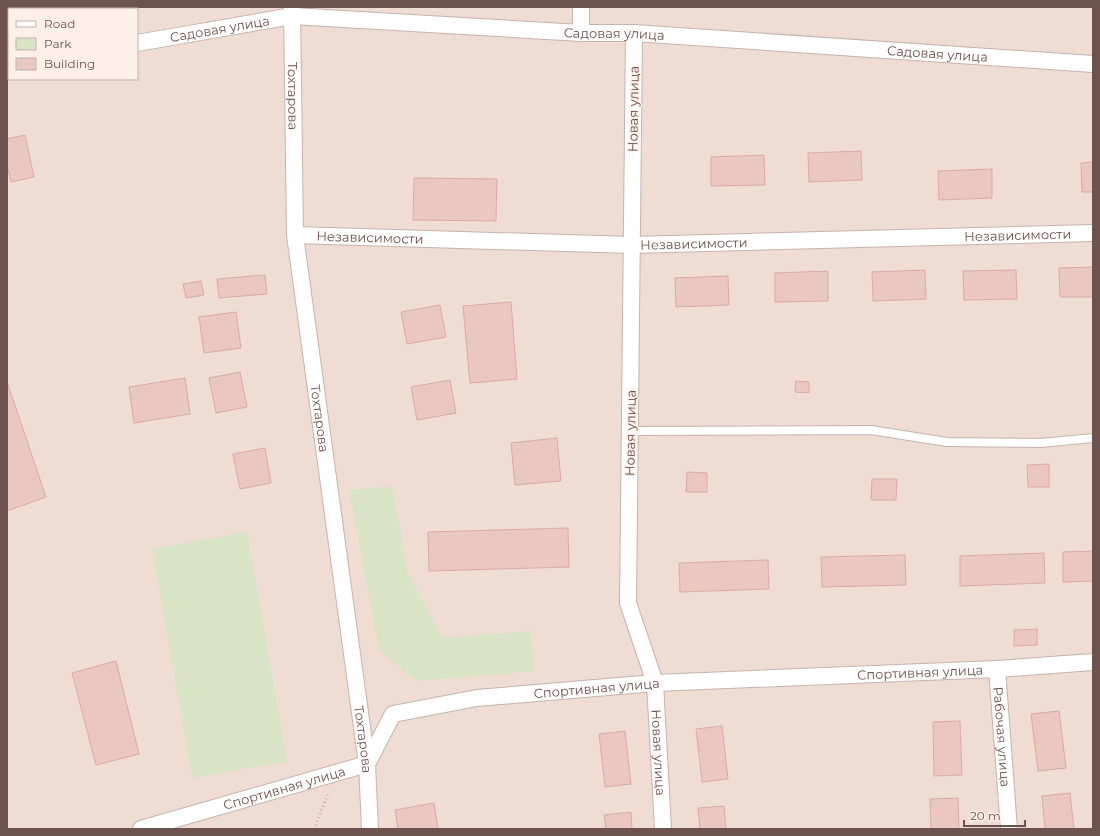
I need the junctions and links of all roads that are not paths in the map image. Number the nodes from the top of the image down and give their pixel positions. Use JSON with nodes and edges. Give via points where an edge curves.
{"nodes":[{"id":1,"x":581,"y":7,"type":"edge"},
{"id":2,"x":292,"y":11,"type":"edge"},
{"id":3,"x":581,"y":33,"type":"junction"},
{"id":4,"x":634,"y":33,"type":"junction"},
{"id":5,"x":138,"y":43,"type":"edge"},
{"id":6,"x":1093,"y":64,"type":"edge"},
{"id":7,"x":1093,"y":233,"type":"edge"},
{"id":8,"x":295,"y":235,"type":"junction"},
{"id":9,"x":632,"y":245,"type":"junction"},
{"id":10,"x":630,"y":431,"type":"junction"},
{"id":11,"x":1093,"y":438,"type":"edge"},
{"id":12,"x":1093,"y":662,"type":"edge"},
{"id":13,"x":997,"y":669,"type":"junction"},
{"id":14,"x":655,"y":683,"type":"junction"},
{"id":15,"x":367,"y":764,"type":"junction"},
{"id":16,"x":141,"y":829,"type":"edge"},
{"id":17,"x":370,"y":829,"type":"edge"},
{"id":18,"x":663,"y":829,"type":"edge"},
{"id":19,"x":1009,"y":829,"type":"edge"}],
"edges":[{"from":1,"to":3,"type":"street"},
{"from":2,"to":3,"type":"street","name":"Садовая улица"},
{"from":2,"to":5,"type":"street","name":"Садовая улица"},
{"from":2,"to":8,"type":"street","name":"Тохтарова"},
{"from":3,"to":4,"type":"street","name":"Садовая улица"},
{"from":4,"to":6,"type":"street","name":"Садовая улица"},
{"from":4,"to":9,"type":"street","name":"Новая улица"},
{"from":7,"to":9,"type":"street","name":"Независимости"},
{"from":8,"to":9,"type":"street","name":"Независимости"},
{"from":8,"to":15,"type":"street","name":"Тохтарова"},
{"from":9,"to":10,"type":"street","name":"Новая улица"},
{"from":10,"to":11,"type":"lane","via":[[871,430],[947,442],[1041,443]]},
{"from":10,"to":14,"type":"street","name":"Новая улица","via":[[628,603]]},
{"from":12,"to":13,"type":"street","name":"Спортивная улица"},
{"from":13,"to":14,"type":"street","name":"Спортивная улица"},
{"from":13,"to":19,"type":"street","name":"Рабочая улица"},
{"from":14,"to":15,"type":"street","name":"Спортивная улица","via":[[477,698],[393,714]]},
{"from":14,"to":18,"type":"street","name":"Новая улица"},
{"from":15,"to":16,"type":"street","name":"Спортивная улица"},
{"from":15,"to":17,"type":"street","name":"Тохтарова"}]}
